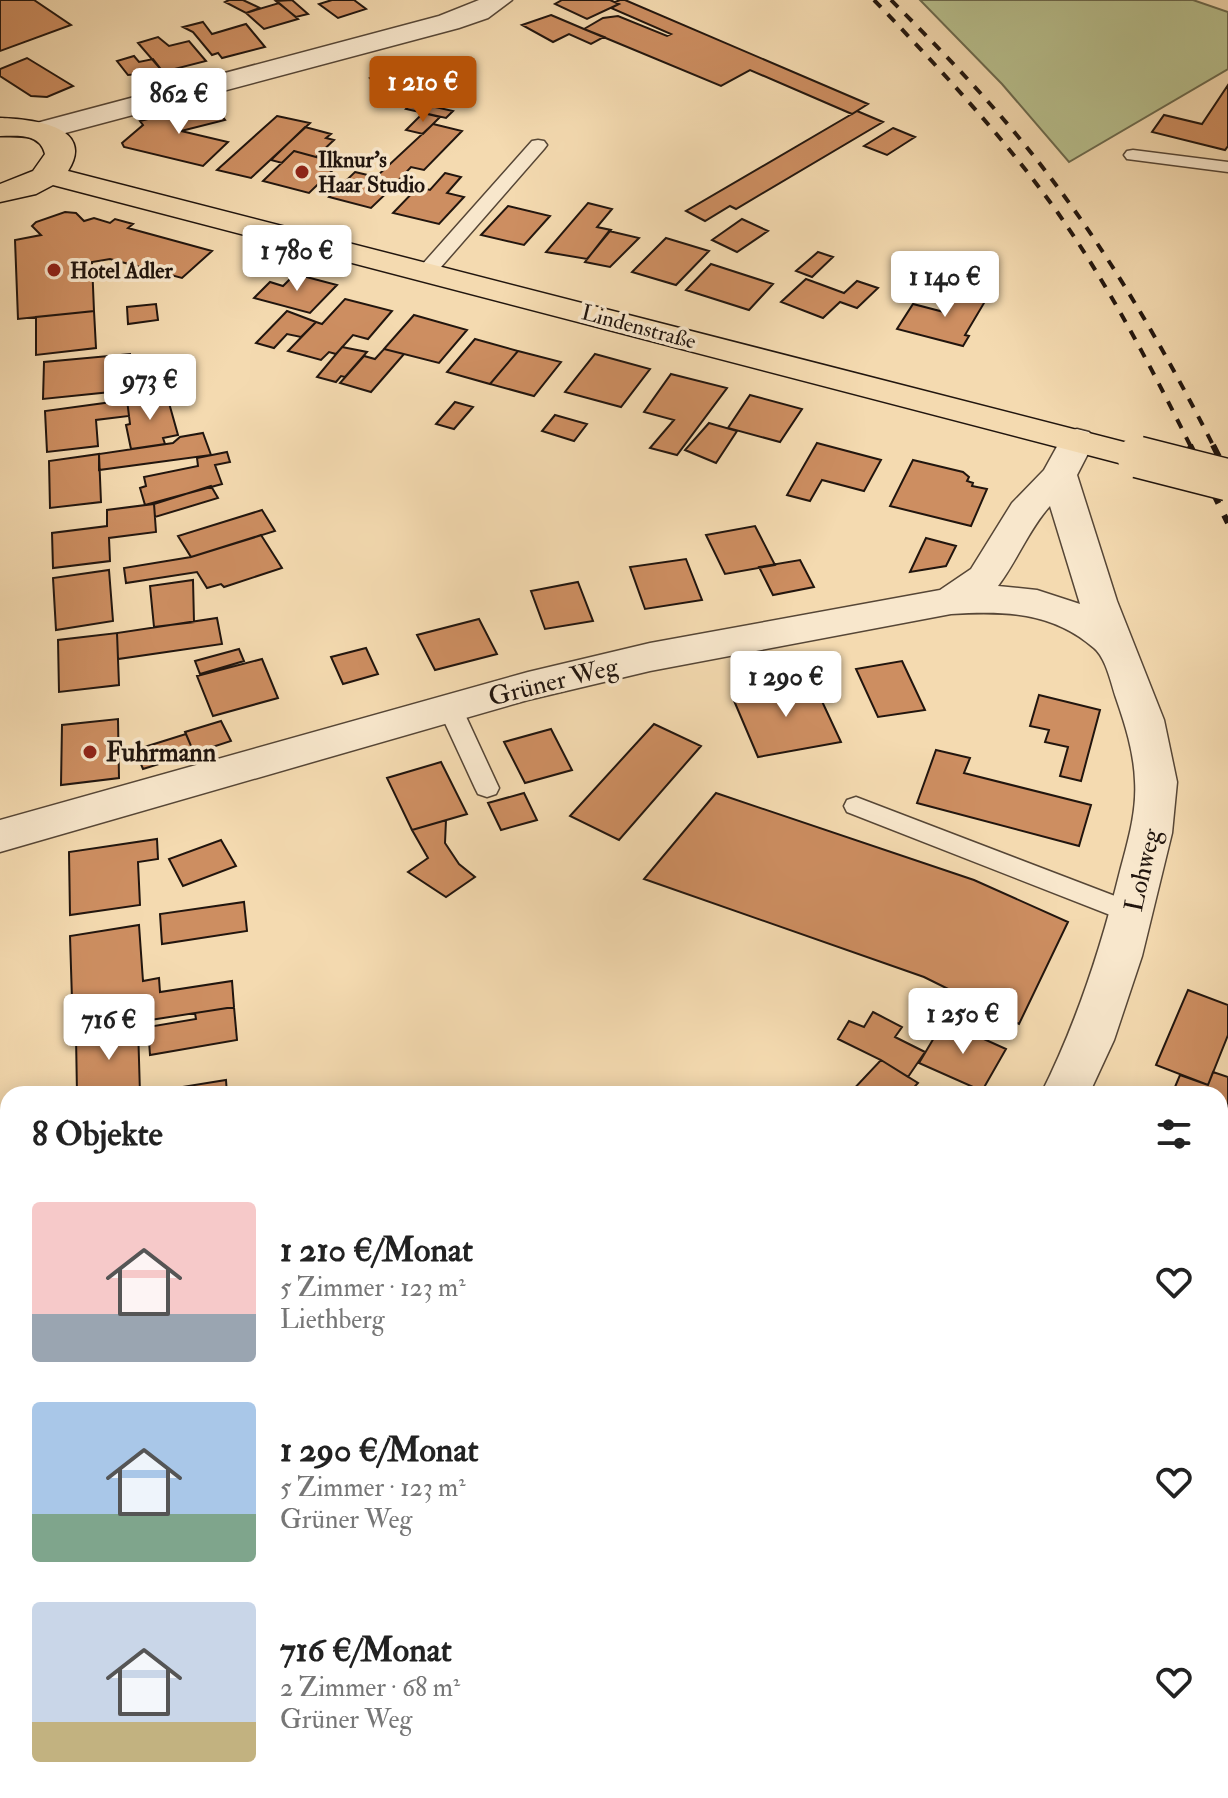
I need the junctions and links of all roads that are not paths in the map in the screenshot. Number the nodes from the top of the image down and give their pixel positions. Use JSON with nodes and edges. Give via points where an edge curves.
{"nodes":[{"id":1,"x":497,"y":0,"type":"edge"},
{"id":2,"x":506,"y":0,"type":"edge"},
{"id":3,"x":0,"y":127,"type":"edge"},
{"id":4,"x":39,"y":131,"type":"junction"},
{"id":5,"x":538,"y":145,"type":"dead end"},
{"id":6,"x":1133,"y":155,"type":"dead end"},
{"id":7,"x":1228,"y":167,"type":"edge"},
{"id":8,"x":49,"y":175,"type":"junction"},
{"id":9,"x":0,"y":193,"type":"edge"},
{"id":10,"x":427,"y":271,"type":"junction"},
{"id":11,"x":1068,"y":458,"type":"junction"},
{"id":12,"x":1228,"y":480,"type":"edge"},
{"id":13,"x":951,"y":601,"type":"junction"},
{"id":14,"x":1113,"y":642,"type":"junction"},
{"id":15,"x":450,"y":708,"type":"junction"},
{"id":16,"x":487,"y":788,"type":"dead end"},
{"id":17,"x":856,"y":806,"type":"dead end"},
{"id":18,"x":0,"y":836,"type":"edge"},
{"id":19,"x":1132,"y":913,"type":"junction"},
{"id":20,"x":1069,"y":1086,"type":"edge"}],
"edges":[{"from":1,"to":2,"type":"lane"},
{"from":1,"to":4,"type":"street","via":[[449,22]]},
{"from":3,"to":4,"type":"main road"},
{"from":4,"to":8,"type":"main road","via":[[60,145],[59,165]]},
{"from":5,"to":10,"type":"lane"},
{"from":6,"to":7,"type":"lane"},
{"from":8,"to":9,"type":"main road"},
{"from":8,"to":10,"type":"main road","name":"Lindenstraße"},
{"from":10,"to":11,"type":"main road","name":"Lindenstraße"},
{"from":11,"to":12,"type":"main road","name":"Lindenstraße","bridge":true,"via":[[1138,457]]},
{"from":11,"to":13,"type":"street","name":"Grüner Weg","via":[[1025,511],[984,578]]},
{"from":11,"to":14,"type":"street","name":"Lohweg"},
{"from":13,"to":14,"type":"street","name":"Lohweg","via":[[1000,598],[1041,603],[1084,620]]},
{"from":13,"to":15,"type":"street","name":"Grüner Weg","via":[[650,657]]},
{"from":14,"to":19,"type":"street","name":"Lohweg","via":[[1136,693],[1157,787],[1156,813]]},
{"from":15,"to":16,"type":"lane"},
{"from":15,"to":18,"type":"street","name":"Grüner Weg"},
{"from":17,"to":19,"type":"lane"},
{"from":19,"to":20,"type":"street","name":"Lohweg","via":[[1091,1040]]}]}
